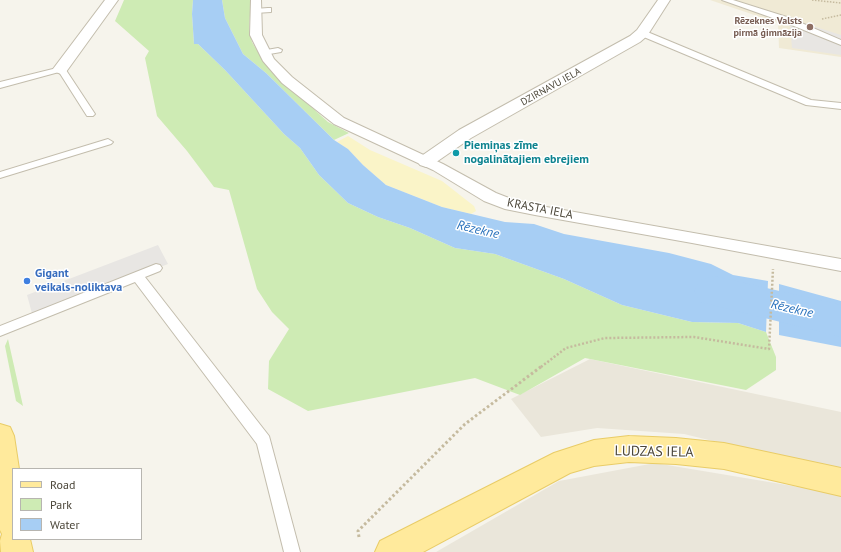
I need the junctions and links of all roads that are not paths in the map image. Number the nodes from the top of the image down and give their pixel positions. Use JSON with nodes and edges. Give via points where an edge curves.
{"nodes":[{"id":1,"x":112,"y":0,"type":"edge"},
{"id":2,"x":664,"y":0,"type":"edge"},
{"id":3,"x":726,"y":0,"type":"edge"},
{"id":4,"x":260,"y":7,"type":"edge"},
{"id":5,"x":642,"y":33,"type":"junction"},
{"id":6,"x":841,"y":43,"type":"edge"},
{"id":7,"x":61,"y":69,"type":"junction"},
{"id":8,"x":0,"y":85,"type":"edge"},
{"id":9,"x":841,"y":106,"type":"edge"},
{"id":10,"x":90,"y":114,"type":"dead end"},
{"id":11,"x":108,"y":142,"type":"dead end"},
{"id":12,"x":426,"y":160,"type":"junction"},
{"id":13,"x":0,"y":175,"type":"edge"},
{"id":14,"x":841,"y":265,"type":"edge"},
{"id":15,"x":156,"y":268,"type":"dead end"},
{"id":16,"x":137,"y":276,"type":"junction"},
{"id":17,"x":0,"y":331,"type":"edge"},
{"id":18,"x":0,"y":436,"type":"edge"},
{"id":19,"x":841,"y":482,"type":"edge"},
{"id":20,"x":12,"y":519,"type":"edge"},
{"id":21,"x":15,"y":540,"type":"edge"},
{"id":22,"x":17,"y":552,"type":"edge"},
{"id":23,"x":292,"y":552,"type":"edge"},
{"id":24,"x":391,"y":552,"type":"edge"}],
"edges":[{"from":1,"to":7,"type":"street"},
{"from":2,"to":5,"type":"street","name":"DZIRNAVU IELA"},
{"from":3,"to":6,"type":"lane","via":[[787,20]]},
{"from":4,"to":12,"type":"street","name":"KRASTA IELA","via":[[255,26],[256,35],[271,52],[269,61],[287,80],[351,128]]},
{"from":5,"to":9,"type":"lane","via":[[809,103]]},
{"from":5,"to":12,"type":"street","name":"DZIRNAVU IELA","via":[[614,52],[464,134]]},
{"from":7,"to":8,"type":"lane"},
{"from":7,"to":10,"type":"lane"},
{"from":11,"to":13,"type":"lane"},
{"from":12,"to":14,"type":"street","name":"KRASTA IELA","via":[[481,193],[511,205]]},
{"from":15,"to":16,"type":"lane"},
{"from":16,"to":17,"type":"lane"},
{"from":16,"to":23,"type":"lane","via":[[264,441]]},
{"from":18,"to":20,"type":"main road"},
{"from":19,"to":24,"type":"main road","name":"LUDZAS IELA","via":[[724,456],[676,450],[629,449],[594,453],[564,462]]},
{"from":21,"to":22,"type":"main road"}]}
